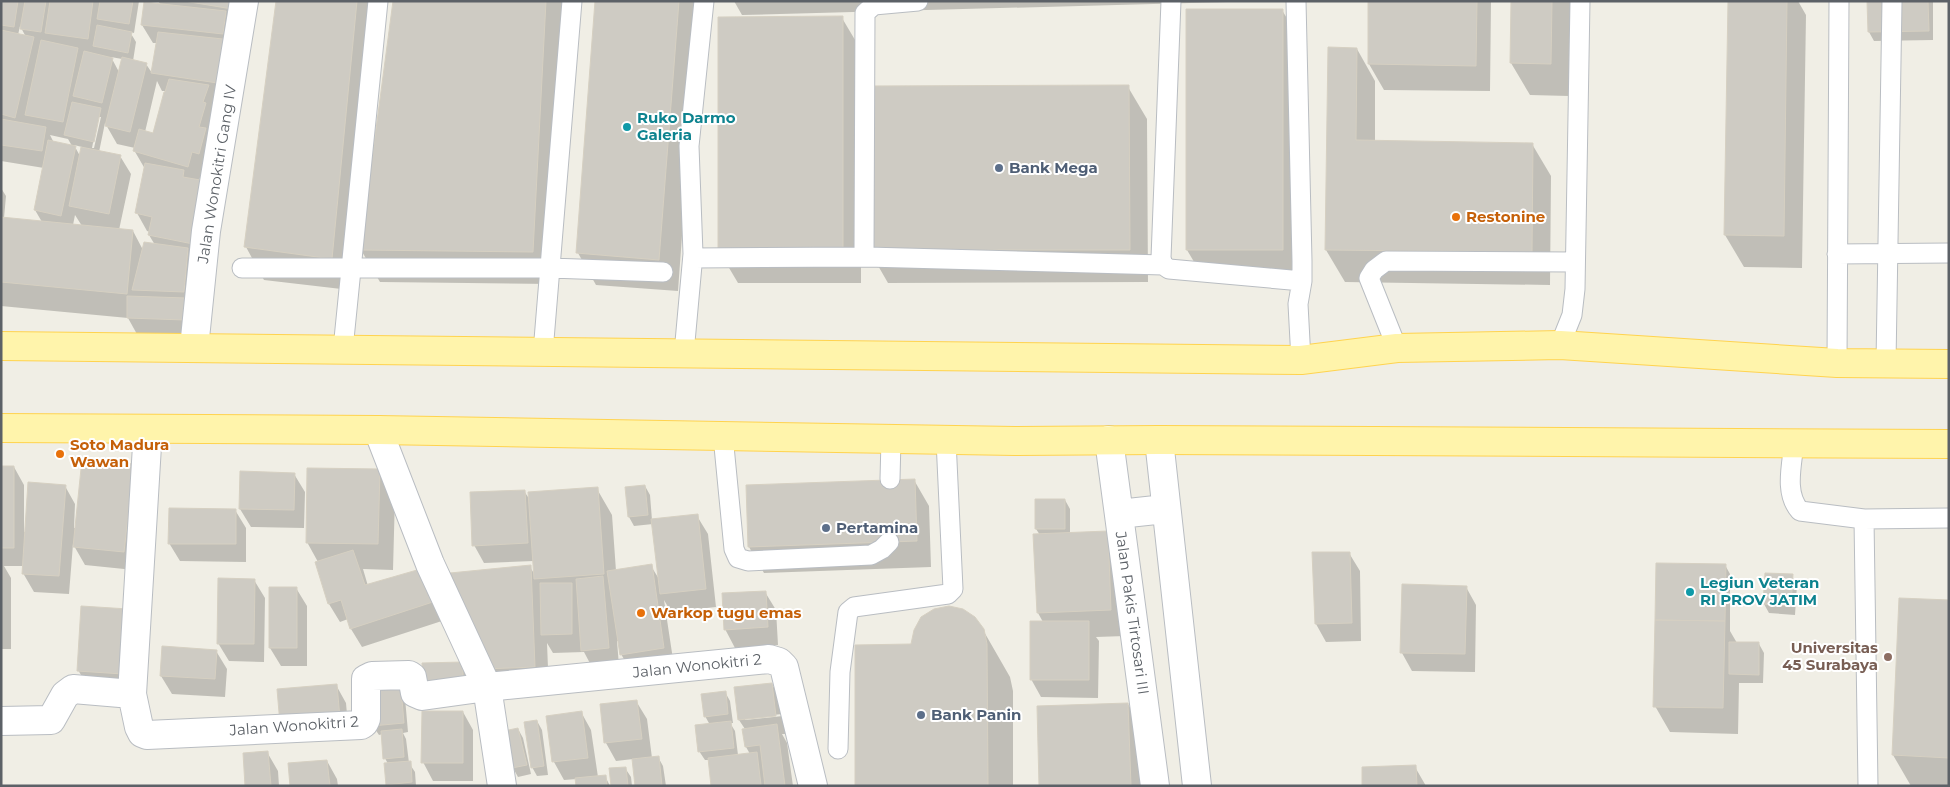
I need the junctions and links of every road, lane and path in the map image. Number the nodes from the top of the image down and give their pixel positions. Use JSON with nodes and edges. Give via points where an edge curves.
{"nodes":[{"id":1,"x":244,"y":1,"type":"edge"},
{"id":2,"x":378,"y":1,"type":"edge"},
{"id":3,"x":572,"y":1,"type":"edge"},
{"id":4,"x":704,"y":1,"type":"edge"},
{"id":5,"x":918,"y":1,"type":"edge"},
{"id":6,"x":1170,"y":1,"type":"edge"},
{"id":7,"x":1296,"y":1,"type":"edge"},
{"id":8,"x":1580,"y":1,"type":"edge"},
{"id":9,"x":1839,"y":1,"type":"edge"},
{"id":10,"x":1892,"y":1,"type":"edge"},
{"id":11,"x":1949,"y":253,"type":"edge"},
{"id":12,"x":1837,"y":254,"type":"junction"},
{"id":13,"x":1887,"y":254,"type":"junction"},
{"id":14,"x":868,"y":257,"type":"junction"},
{"id":15,"x":693,"y":258,"type":"junction"},
{"id":16,"x":1575,"y":262,"type":"junction"},
{"id":17,"x":1163,"y":266,"type":"junction"},
{"id":18,"x":242,"y":268,"type":"dead end"},
{"id":19,"x":550,"y":268,"type":"junction"},
{"id":20,"x":351,"y":269,"type":"junction"},
{"id":21,"x":662,"y":272,"type":"dead end"},
{"id":22,"x":1302,"y":281,"type":"junction"},
{"id":23,"x":1560,"y":345,"type":"junction"},
{"id":24,"x":1,"y":346,"type":"edge"},
{"id":25,"x":194,"y":348,"type":"junction"},
{"id":26,"x":1397,"y":348,"type":"junction"},
{"id":27,"x":343,"y":350,"type":"junction"},
{"id":28,"x":543,"y":352,"type":"junction"},
{"id":29,"x":684,"y":353,"type":"junction"},
{"id":30,"x":1300,"y":360,"type":"junction"},
{"id":31,"x":1837,"y":363,"type":"junction"},
{"id":32,"x":1886,"y":363,"type":"junction"},
{"id":33,"x":1949,"y":364,"type":"edge"},
{"id":34,"x":1,"y":428,"type":"edge"},
{"id":35,"x":148,"y":429,"type":"junction"},
{"id":36,"x":378,"y":430,"type":"junction"},
{"id":37,"x":723,"y":436,"type":"junction"},
{"id":38,"x":891,"y":440,"type":"junction"},
{"id":39,"x":946,"y":440,"type":"junction"},
{"id":40,"x":1109,"y":440,"type":"junction"},
{"id":41,"x":1159,"y":440,"type":"junction"},
{"id":42,"x":1794,"y":443,"type":"junction"},
{"id":43,"x":1949,"y":444,"type":"edge"},
{"id":44,"x":890,"y":479,"type":"dead end"},
{"id":45,"x":1165,"y":509,"type":"junction"},
{"id":46,"x":1119,"y":514,"type":"junction"},
{"id":47,"x":1949,"y":518,"type":"edge"},
{"id":48,"x":1864,"y":520,"type":"junction"},
{"id":49,"x":889,"y":542,"type":"dead end"},
{"id":50,"x":487,"y":687,"type":"junction"},
{"id":51,"x":132,"y":694,"type":"junction"},
{"id":52,"x":1,"y":721,"type":"edge"},
{"id":53,"x":838,"y":749,"type":"dead end"},
{"id":54,"x":502,"y":786,"type":"edge"},
{"id":55,"x":813,"y":786,"type":"edge"},
{"id":56,"x":1155,"y":786,"type":"edge"},
{"id":57,"x":1197,"y":786,"type":"edge"},
{"id":58,"x":1868,"y":786,"type":"edge"}],
"edges":[{"from":1,"to":25,"type":"street","name":"Jalan Wonokitri Gang IV","via":[[206,231]]},
{"from":2,"to":20,"type":"lane"},
{"from":3,"to":19,"type":"lane"},
{"from":4,"to":15,"type":"lane","via":[[689,146]]},
{"from":5,"to":14,"type":"lane","via":[[874,5],[865,13],[864,252]]},
{"from":6,"to":17,"type":"lane"},
{"from":7,"to":22,"type":"lane"},
{"from":8,"to":16,"type":"lane"},
{"from":9,"to":12,"type":"lane"},
{"from":10,"to":13,"type":"lane"},
{"from":11,"to":13,"type":"lane"},
{"from":12,"to":13,"type":"lane"},
{"from":12,"to":31,"type":"lane"},
{"from":13,"to":32,"type":"lane"},
{"from":14,"to":15,"type":"lane"},
{"from":14,"to":17,"type":"lane"},
{"from":15,"to":29,"type":"lane"},
{"from":16,"to":23,"type":"lane","via":[[1572,315]]},
{"from":16,"to":26,"type":"lane","via":[[1386,261],[1369,278]]},
{"from":17,"to":22,"type":"lane"},
{"from":18,"to":20,"type":"lane"},
{"from":19,"to":20,"type":"lane"},
{"from":19,"to":21,"type":"lane"},
{"from":19,"to":28,"type":"lane"},
{"from":20,"to":27,"type":"lane"},
{"from":22,"to":30,"type":"lane","via":[[1298,304]]},
{"from":23,"to":26,"type":"main road"},
{"from":23,"to":31,"type":"main road"},
{"from":24,"to":25,"type":"main road"},
{"from":25,"to":27,"type":"main road"},
{"from":26,"to":30,"type":"main road"},
{"from":27,"to":28,"type":"main road"},
{"from":28,"to":29,"type":"main road"},
{"from":29,"to":30,"type":"main road"},
{"from":31,"to":32,"type":"main road"},
{"from":32,"to":33,"type":"main road"},
{"from":34,"to":35,"type":"main road"},
{"from":35,"to":36,"type":"main road"},
{"from":35,"to":51,"type":"street","name":"Jalan Wonokitri 2"},
{"from":36,"to":37,"type":"main road"},
{"from":36,"to":50,"type":"street","via":[[430,564]]},
{"from":37,"to":38,"type":"main road"},
{"from":37,"to":49,"type":"lane","via":[[734,549],[738,558],[748,561],[871,555]]},
{"from":38,"to":39,"type":"main road"},
{"from":38,"to":44,"type":"lane"},
{"from":39,"to":40,"type":"main road"},
{"from":39,"to":53,"type":"lane","via":[[953,589],[948,594],[854,607],[848,612],[840,672]]},
{"from":40,"to":41,"type":"main road"},
{"from":40,"to":46,"type":"street","name":"Jalan Pakis Tirtosari III"},
{"from":41,"to":42,"type":"main road"},
{"from":41,"to":45,"type":"street"},
{"from":42,"to":43,"type":"main road"},
{"from":42,"to":48,"type":"lane","via":[[1790,491],[1800,511]]},
{"from":45,"to":46,"type":"street"},
{"from":45,"to":57,"type":"street"},
{"from":46,"to":56,"type":"street","name":"Jalan Pakis Tirtosari III"},
{"from":47,"to":48,"type":"lane"},
{"from":48,"to":58,"type":"lane"},
{"from":50,"to":51,"type":"street","name":"Jalan Wonokitri 2","via":[[422,696],[415,692],[414,680],[409,675],[372,676],[366,679],[366,719],[361,725],[148,735],[139,727]]},
{"from":50,"to":54,"type":"street"},
{"from":50,"to":55,"type":"street","name":"Jalan Wonokitri 2","via":[[769,659],[779,662],[784,667]]},
{"from":51,"to":52,"type":"street","via":[[73,689],[65,695],[52,720]]}]}
